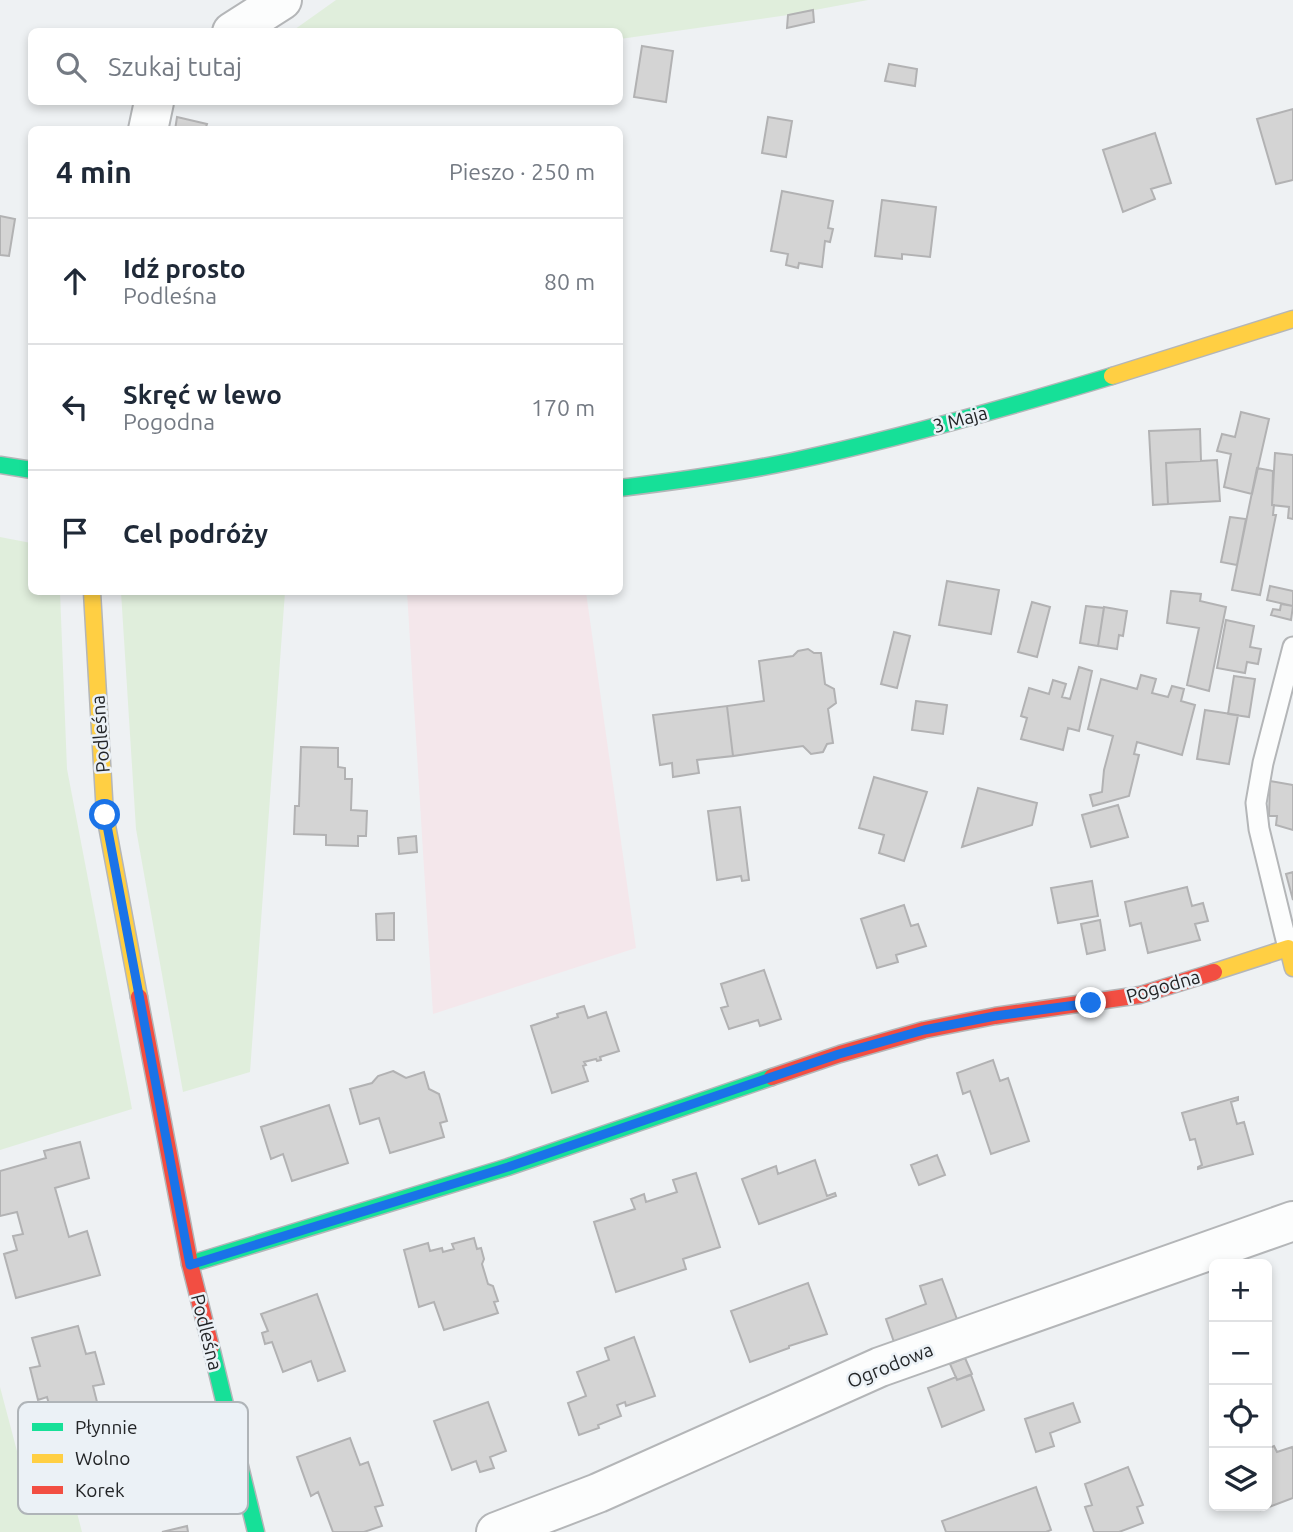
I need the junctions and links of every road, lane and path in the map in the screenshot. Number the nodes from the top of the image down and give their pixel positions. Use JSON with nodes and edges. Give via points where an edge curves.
{"nodes":[{"id":1,"x":282,"y":0,"type":"edge"},
{"id":2,"x":238,"y":28,"type":"edge"},
{"id":3,"x":153,"y":105,"type":"edge"},
{"id":4,"x":149,"y":126,"type":"edge"},
{"id":5,"x":1293,"y":319,"type":"edge"},
{"id":6,"x":0,"y":465,"type":"edge"},
{"id":7,"x":28,"y":469,"type":"edge"},
{"id":8,"x":623,"y":488,"type":"edge"},
{"id":9,"x":92,"y":595,"type":"edge"},
{"id":10,"x":1293,"y":647,"type":"edge"},
{"id":11,"x":1288,"y":948,"type":"junction"},
{"id":12,"x":1293,"y":968,"type":"edge"},
{"id":13,"x":1293,"y":1221,"type":"edge"},
{"id":14,"x":190,"y":1265,"type":"junction"},
{"id":15,"x":224,"y":1402,"type":"edge"},
{"id":16,"x":248,"y":1500,"type":"edge"},
{"id":17,"x":256,"y":1532,"type":"edge"},
{"id":18,"x":496,"y":1532,"type":"edge"}],
"edges":[{"from":1,"to":2,"type":"street"},
{"from":3,"to":4,"type":"street"},
{"from":5,"to":8,"type":"street","name":"3 Maja","via":[[985,413],[872,442],[763,468]]},
{"from":6,"to":7,"type":"street"},
{"from":9,"to":14,"type":"street","name":"Podleśna","via":[[105,815]]},
{"from":10,"to":11,"type":"lane","via":[[1256,803]]},
{"from":11,"to":12,"type":"street"},
{"from":11,"to":14,"type":"street","name":"Pogodna","via":[[1140,995],[995,1016],[839,1054],[508,1167]]},
{"from":13,"to":18,"type":"street","name":"Ogrodowa","via":[[880,1367],[598,1493]]},
{"from":14,"to":15,"type":"street","name":"Podleśna"},
{"from":16,"to":17,"type":"street","name":"Podleśna"}]}
